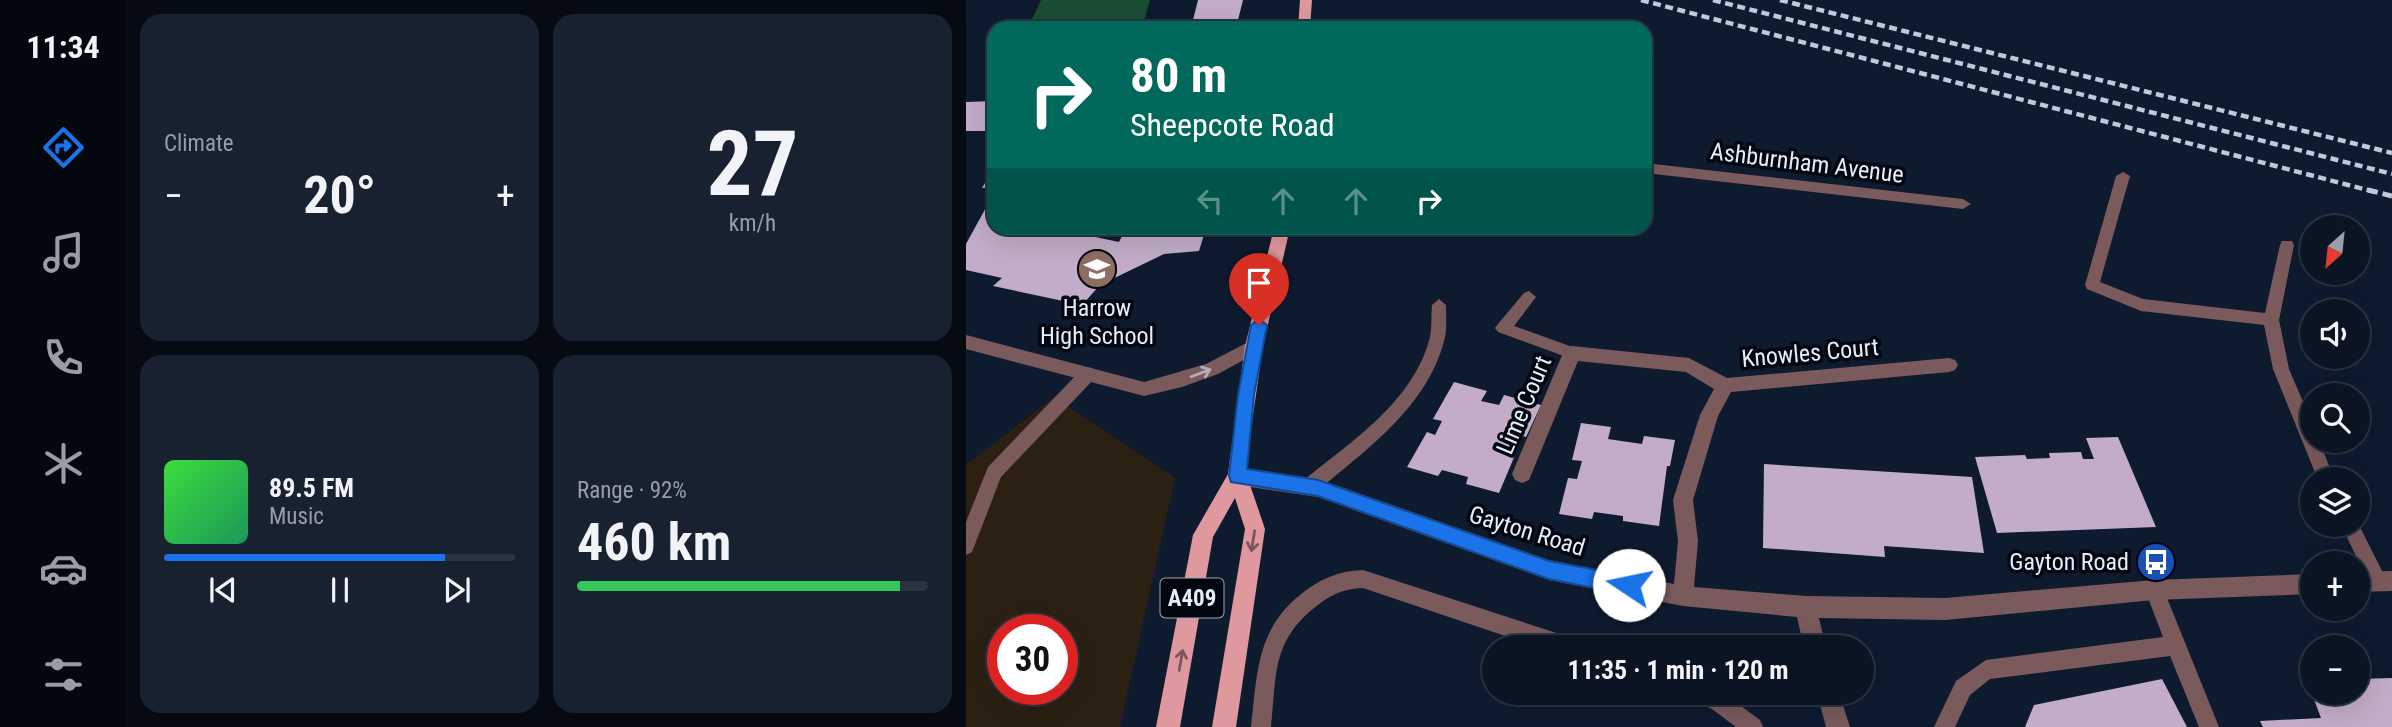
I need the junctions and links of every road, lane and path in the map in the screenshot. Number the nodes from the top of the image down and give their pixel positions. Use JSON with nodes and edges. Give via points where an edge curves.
{"nodes":[{"id":1,"x":1306,"y":0,"type":"edge"},
{"id":2,"x":1304,"y":21,"type":"edge"},
{"id":3,"x":1652,"y":169,"type":"edge"},
{"id":4,"x":2123,"y":176,"type":"dead end"},
{"id":5,"x":1963,"y":204,"type":"dead end"},
{"id":6,"x":1280,"y":235,"type":"edge"},
{"id":7,"x":2287,"y":245,"type":"dead end"},
{"id":8,"x":1529,"y":297,"type":"dead end"},
{"id":9,"x":1439,"y":305,"type":"dead end"},
{"id":10,"x":2271,"y":320,"type":"junction"},
{"id":11,"x":966,"y":342,"type":"edge"},
{"id":12,"x":1254,"y":346,"type":"junction"},
{"id":13,"x":1572,"y":354,"type":"junction"},
{"id":14,"x":1949,"y":365,"type":"dead end"},
{"id":15,"x":1088,"y":374,"type":"junction"},
{"id":16,"x":1725,"y":386,"type":"junction"},
{"id":17,"x":2322,"y":467,"type":"edge"},
{"id":18,"x":1522,"y":474,"type":"dead end"},
{"id":19,"x":1237,"y":476,"type":"junction"},
{"id":20,"x":1310,"y":486,"type":"junction"},
{"id":21,"x":2356,"y":537,"type":"edge"},
{"id":22,"x":966,"y":546,"type":"edge"},
{"id":23,"x":2376,"y":581,"type":"edge"},
{"id":24,"x":2300,"y":584,"type":"edge"},
{"id":25,"x":2154,"y":590,"type":"junction"},
{"id":26,"x":1683,"y":596,"type":"junction"},
{"id":27,"x":1805,"y":607,"type":"junction"},
{"id":28,"x":1533,"y":635,"type":"edge"},
{"id":29,"x":1812,"y":635,"type":"edge"},
{"id":30,"x":2176,"y":645,"type":"junction"},
{"id":31,"x":1724,"y":705,"type":"edge"},
{"id":32,"x":1832,"y":705,"type":"edge"},
{"id":33,"x":1168,"y":727,"type":"edge"},
{"id":34,"x":1224,"y":727,"type":"edge"},
{"id":35,"x":1261,"y":727,"type":"edge"},
{"id":36,"x":1753,"y":727,"type":"edge"},
{"id":37,"x":1838,"y":727,"type":"edge"},
{"id":38,"x":1944,"y":727,"type":"edge"},
{"id":39,"x":2209,"y":727,"type":"edge"}],
"edges":[{"from":1,"to":2,"type":"main road"},
{"from":3,"to":5,"type":"street","name":"Ashburnham Avenue"},
{"from":4,"to":10,"type":"lane","via":[[2092,285],[2141,306]]},
{"from":6,"to":12,"type":"main road","number":"A409"},
{"from":7,"to":10,"type":"lane"},
{"from":8,"to":13,"type":"lane","via":[[1503,328]]},
{"from":9,"to":20,"type":"lane","via":[[1441,329],[1427,372],[1403,405]]},
{"from":10,"to":17,"type":"lane","via":[[2281,369]]},
{"from":11,"to":15,"type":"street"},
{"from":15,"to":12,"type":"street","one_way":true,"via":[[1144,389],[1202,373]]},
{"from":12,"to":19,"type":"main road","number":"A409"},
{"from":13,"to":16,"type":"street","via":[[1689,365]]},
{"from":13,"to":18,"type":"street","name":"Lime Court"},
{"from":14,"to":16,"type":"street","name":"Knowles Court"},
{"from":15,"to":22,"type":"lane","via":[[994,472]]},
{"from":16,"to":26,"type":"street","name":"Knowles Court","via":[[1709,415],[1683,500],[1688,541]]},
{"from":19,"to":20,"type":"street","name":"Gayton Road"},
{"from":33,"to":19,"type":"main road","number":"A409","one_way":true,"via":[[1203,535]]},
{"from":19,"to":34,"type":"main road","number":"A409","one_way":true,"via":[[1255,530]]},
{"from":20,"to":26,"type":"street","name":"Gayton Road","via":[[1549,570]]},
{"from":21,"to":23,"type":"lane"},
{"from":24,"to":25,"type":"street","name":"Gayton Road"},
{"from":25,"to":27,"type":"street","name":"Gayton Road","via":[[1945,609]]},
{"from":25,"to":30,"type":"lane"},
{"from":26,"to":27,"type":"street","name":"Gayton Road"},
{"from":27,"to":29,"type":"street"},
{"from":28,"to":35,"type":"lane","via":[[1363,579],[1329,583],[1287,619],[1277,636]]},
{"from":30,"to":38,"type":"lane","via":[[1986,670],[1963,688]]},
{"from":30,"to":39,"type":"lane"},
{"from":31,"to":36,"type":"lane"},
{"from":32,"to":37,"type":"street"}]}
